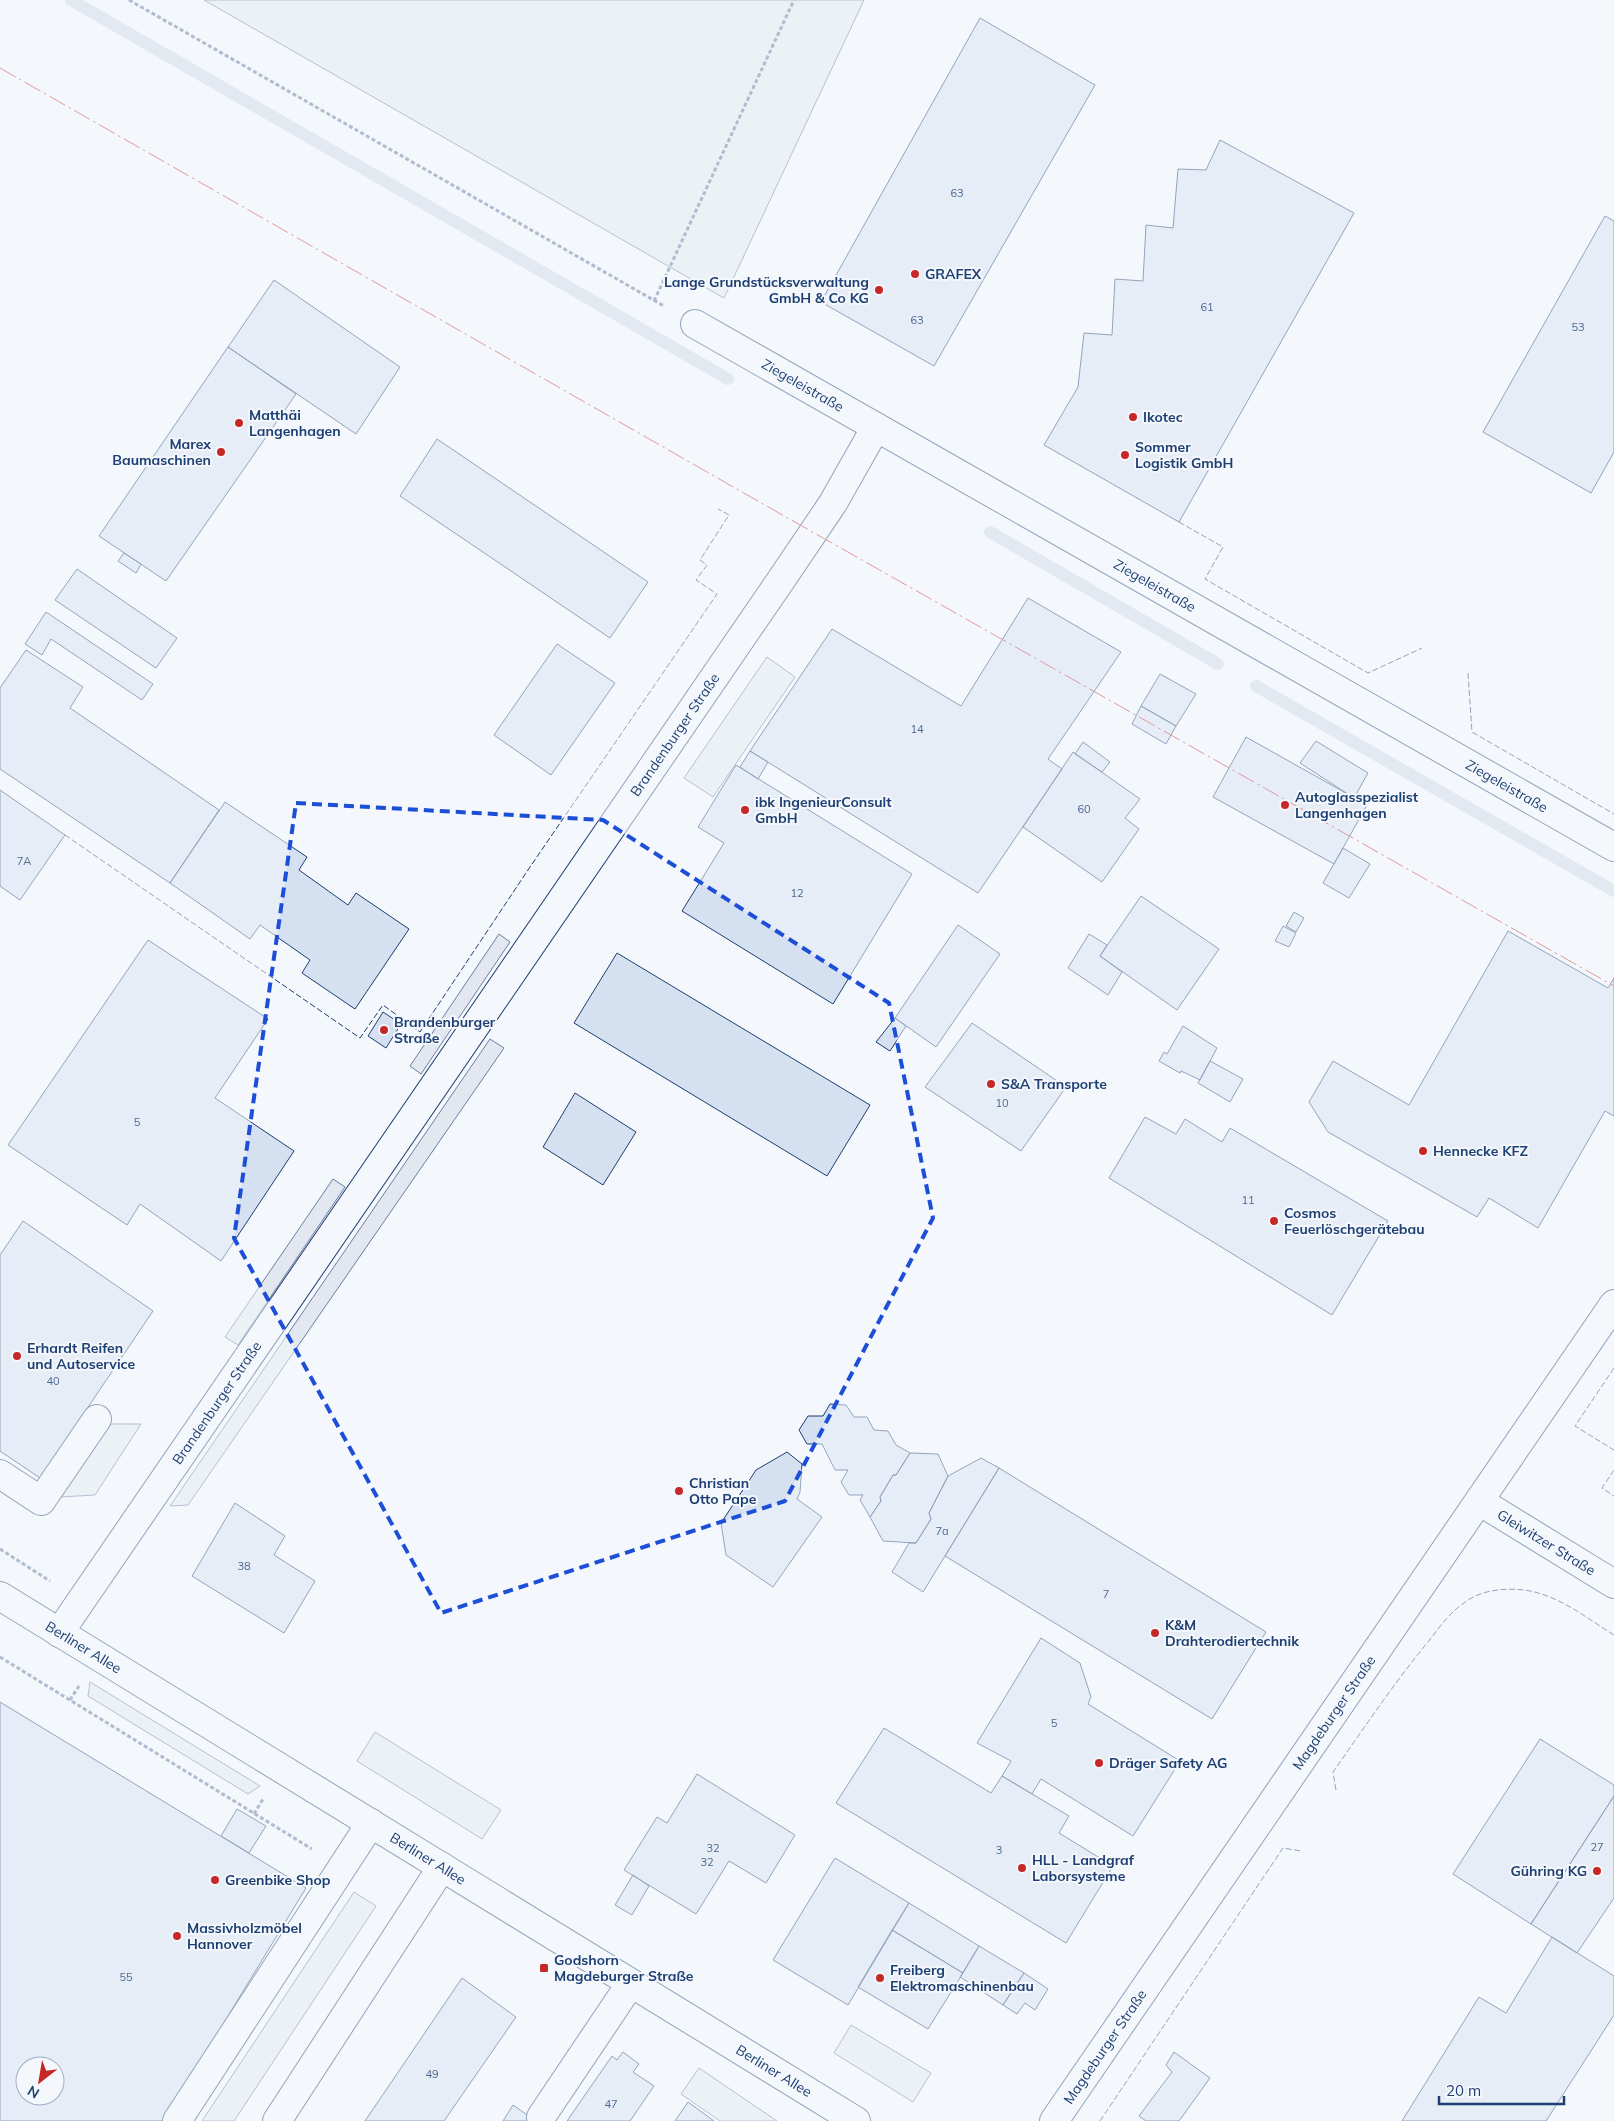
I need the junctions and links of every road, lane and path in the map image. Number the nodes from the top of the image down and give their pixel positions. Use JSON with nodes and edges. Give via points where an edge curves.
{"nodes":[{"id":1,"x":129,"y":0,"type":"edge"},
{"id":2,"x":794,"y":0,"type":"edge"},
{"id":3,"x":654,"y":301,"type":"junction"},
{"id":4,"x":695,"y":324,"type":"joint"},
{"id":5,"x":876,"y":427,"type":"junction"},
{"id":6,"x":1614,"y":847,"type":"edge"},
{"id":7,"x":1614,"y":1304,"type":"edge"},
{"id":8,"x":97,"y":1419,"type":"dead end"},
{"id":9,"x":0,"y":1474,"type":"edge"},
{"id":10,"x":1479,"y":1501,"type":"junction"},
{"id":11,"x":1614,"y":1584,"type":"edge"},
{"id":12,"x":0,"y":1596,"type":"edge"},
{"id":13,"x":59,"y":1633,"type":"junction"},
{"id":14,"x":0,"y":1657,"type":"edge"},
{"id":15,"x":371,"y":1823,"type":"junction"},
{"id":16,"x":343,"y":1867,"type":"junction"},
{"id":17,"x":442,"y":1867,"type":"junction"},
{"id":18,"x":631,"y":1983,"type":"junction"},
{"id":19,"x":541,"y":2117,"type":"dead end"},
{"id":20,"x":177,"y":2121,"type":"edge"},
{"id":21,"x":277,"y":2121,"type":"edge"},
{"id":22,"x":856,"y":2121,"type":"edge"},
{"id":23,"x":1054,"y":2121,"type":"edge"}],
"edges":[{"from":1,"to":3,"type":"path"},
{"from":2,"to":3,"type":"path"},
{"from":3,"to":4,"type":"path"},
{"from":4,"to":5,"type":"street","name":"Ziegeleistraße"},
{"from":5,"to":6,"type":"street","name":"Ziegeleistraße"},
{"from":5,"to":13,"type":"street","name":"Brandenburger Straße","via":[[833,503]]},
{"from":7,"to":10,"type":"street","name":"Magdeburger Straße"},
{"from":8,"to":9,"type":"street","via":[[41,1502]]},
{"from":10,"to":11,"type":"street","name":"Gleiwitzer Straße"},
{"from":10,"to":23,"type":"street","name":"Magdeburger Straße"},
{"from":12,"to":13,"type":"street","name":"Berliner Allee"},
{"from":13,"to":15,"type":"street","name":"Berliner Allee"},
{"from":14,"to":16,"type":"path"},
{"from":15,"to":16,"type":"street"},
{"from":15,"to":17,"type":"street","name":"Berliner Allee"},
{"from":16,"to":20,"type":"street"},
{"from":17,"to":18,"type":"street","name":"Berliner Allee"},
{"from":17,"to":21,"type":"street"},
{"from":18,"to":19,"type":"street"},
{"from":18,"to":22,"type":"street","name":"Berliner Allee"}]}
